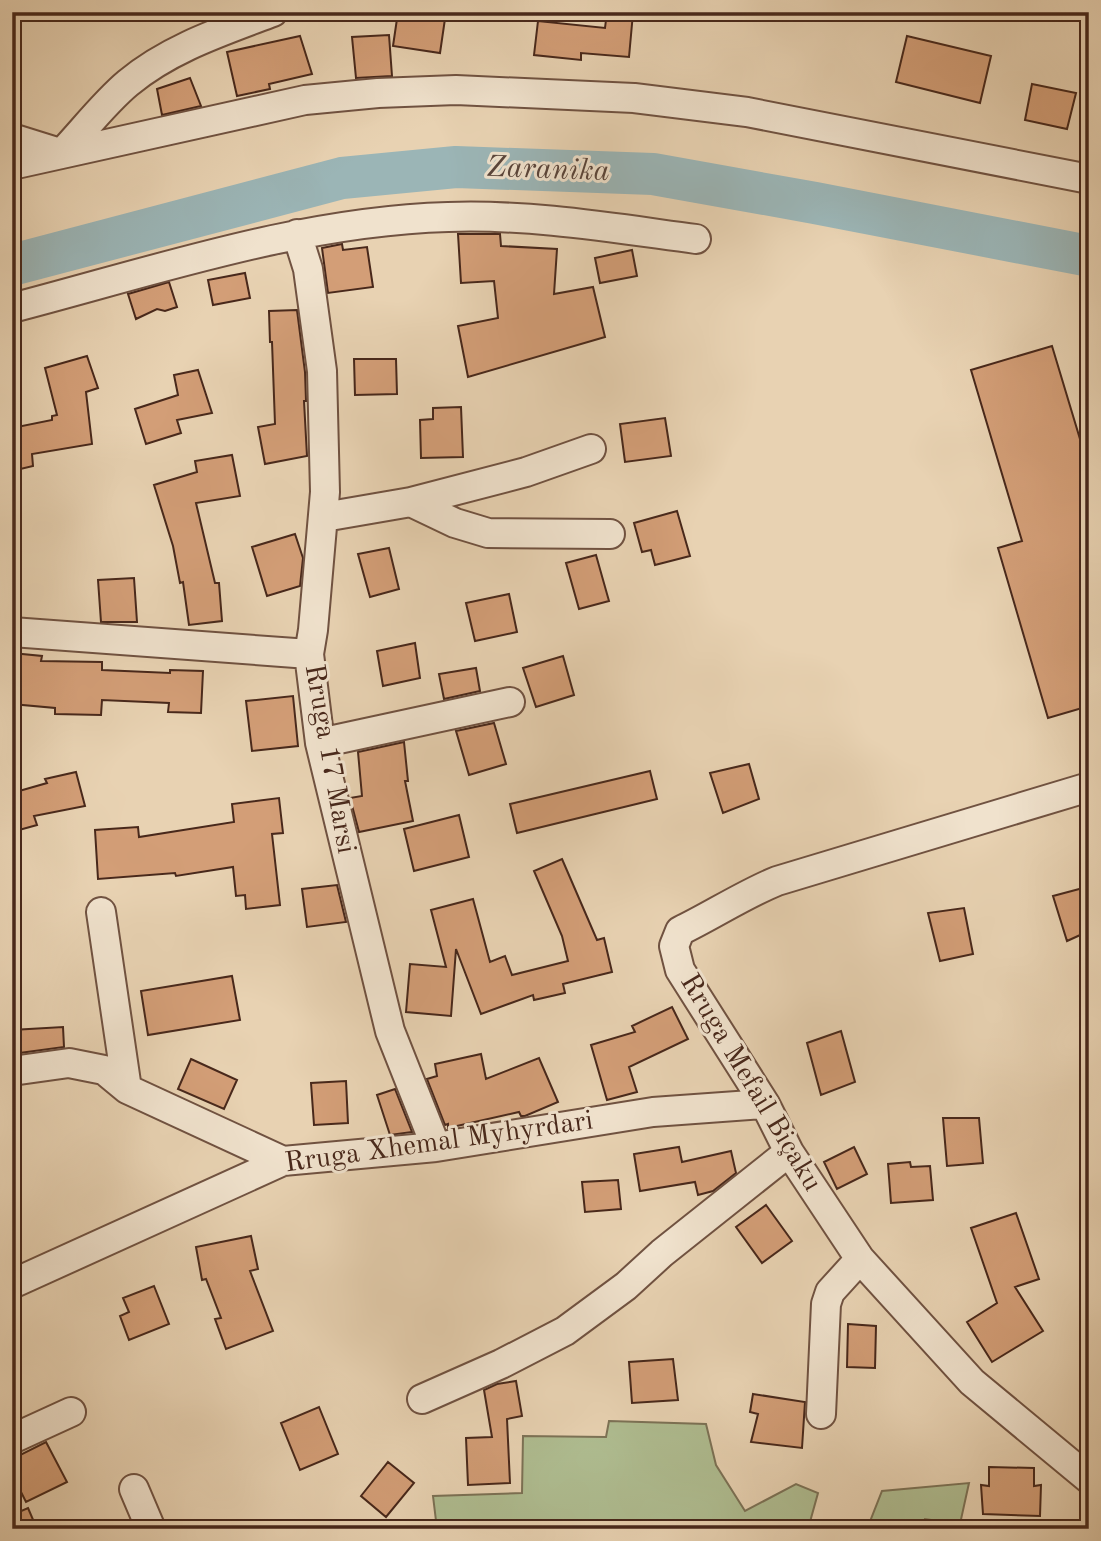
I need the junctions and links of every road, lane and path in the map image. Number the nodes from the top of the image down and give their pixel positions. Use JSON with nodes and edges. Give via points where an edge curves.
{"nodes":[{"id":1,"x":273,"y":12,"type":"edge"},
{"id":2,"x":12,"y":138,"type":"edge"},
{"id":3,"x":61,"y":154,"type":"junction"},
{"id":4,"x":12,"y":165,"type":"edge"},
{"id":5,"x":1089,"y":179,"type":"edge"},
{"id":6,"x":297,"y":234,"type":"junction"},
{"id":7,"x":696,"y":239,"type":"dead end"},
{"id":8,"x":12,"y":308,"type":"edge"},
{"id":9,"x":591,"y":449,"type":"dead end"},
{"id":10,"x":411,"y":502,"type":"junction"},
{"id":11,"x":324,"y":517,"type":"junction"},
{"id":12,"x":610,"y":534,"type":"dead end"},
{"id":13,"x":12,"y":632,"type":"edge"},
{"id":14,"x":309,"y":654,"type":"junction"},
{"id":15,"x":510,"y":702,"type":"dead end"},
{"id":16,"x":320,"y":743,"type":"junction"},
{"id":17,"x":1089,"y":787,"type":"edge"},
{"id":18,"x":101,"y":912,"type":"dead end"},
{"id":19,"x":12,"y":1070,"type":"edge"},
{"id":20,"x":127,"y":1089,"type":"junction"},
{"id":21,"x":765,"y":1104,"type":"junction"},
{"id":22,"x":436,"y":1147,"type":"junction"},
{"id":23,"x":789,"y":1152,"type":"junction"},
{"id":24,"x":283,"y":1161,"type":"junction"},
{"id":25,"x":860,"y":1259,"type":"junction"},
{"id":26,"x":12,"y":1284,"type":"edge"},
{"id":27,"x":422,"y":1398,"type":"dead end"},
{"id":28,"x":71,"y":1412,"type":"dead end"},
{"id":29,"x":821,"y":1414,"type":"dead end"},
{"id":30,"x":12,"y":1439,"type":"edge"},
{"id":31,"x":1089,"y":1479,"type":"edge"},
{"id":32,"x":134,"y":1489,"type":"dead end"},
{"id":33,"x":151,"y":1529,"type":"edge"}],
"edges":[{"from":1,"to":3,"type":"street","via":[[208,36],[137,76]]},
{"from":2,"to":3,"type":"street"},
{"from":3,"to":4,"type":"street"},
{"from":3,"to":5,"type":"street","via":[[305,100],[456,90],[634,98],[747,112]]},
{"from":6,"to":7,"type":"street","via":[[448,216],[510,217]]},
{"from":6,"to":8,"type":"street"},
{"from":6,"to":11,"type":"street","name":"Rruga 17 Marsi","via":[[308,269],[322,370]]},
{"from":9,"to":10,"type":"street","via":[[526,472]]},
{"from":10,"to":11,"type":"street"},
{"from":10,"to":12,"type":"street","via":[[488,533]]},
{"from":11,"to":14,"type":"street","name":"Rruga 17 Marsi"},
{"from":13,"to":14,"type":"street"},
{"from":14,"to":16,"type":"street","name":"Rruga 17 Marsi"},
{"from":15,"to":16,"type":"street"},
{"from":16,"to":22,"type":"street","name":"Rruga 17 Marsi","via":[[390,1031]]},
{"from":17,"to":21,"type":"street","name":"Rruga Mefail Biçaku","via":[[777,881],[680,931],[674,946],[680,970]]},
{"from":18,"to":20,"type":"street"},
{"from":19,"to":20,"type":"street","via":[[69,1063],[104,1070]]},
{"from":20,"to":24,"type":"street"},
{"from":21,"to":22,"type":"street","name":"Rruga Xhemal Myhyrdari","via":[[653,1112]]},
{"from":21,"to":23,"type":"street","name":"Rruga Mefail Biçaku"},
{"from":22,"to":24,"type":"street","name":"Rruga Xhemal Myhyrdari"},
{"from":23,"to":25,"type":"street","name":"Rruga Mefail Biçaku"},
{"from":23,"to":27,"type":"street","via":[[565,1331]]},
{"from":24,"to":26,"type":"street","name":"Rruga Xhemal Myhyrdari"},
{"from":25,"to":29,"type":"street","via":[[830,1292],[826,1304]]},
{"from":25,"to":31,"type":"street","name":"Rruga Mefail Biçaku","via":[[972,1382]]},
{"from":28,"to":30,"type":"street"},
{"from":32,"to":33,"type":"street"}]}
